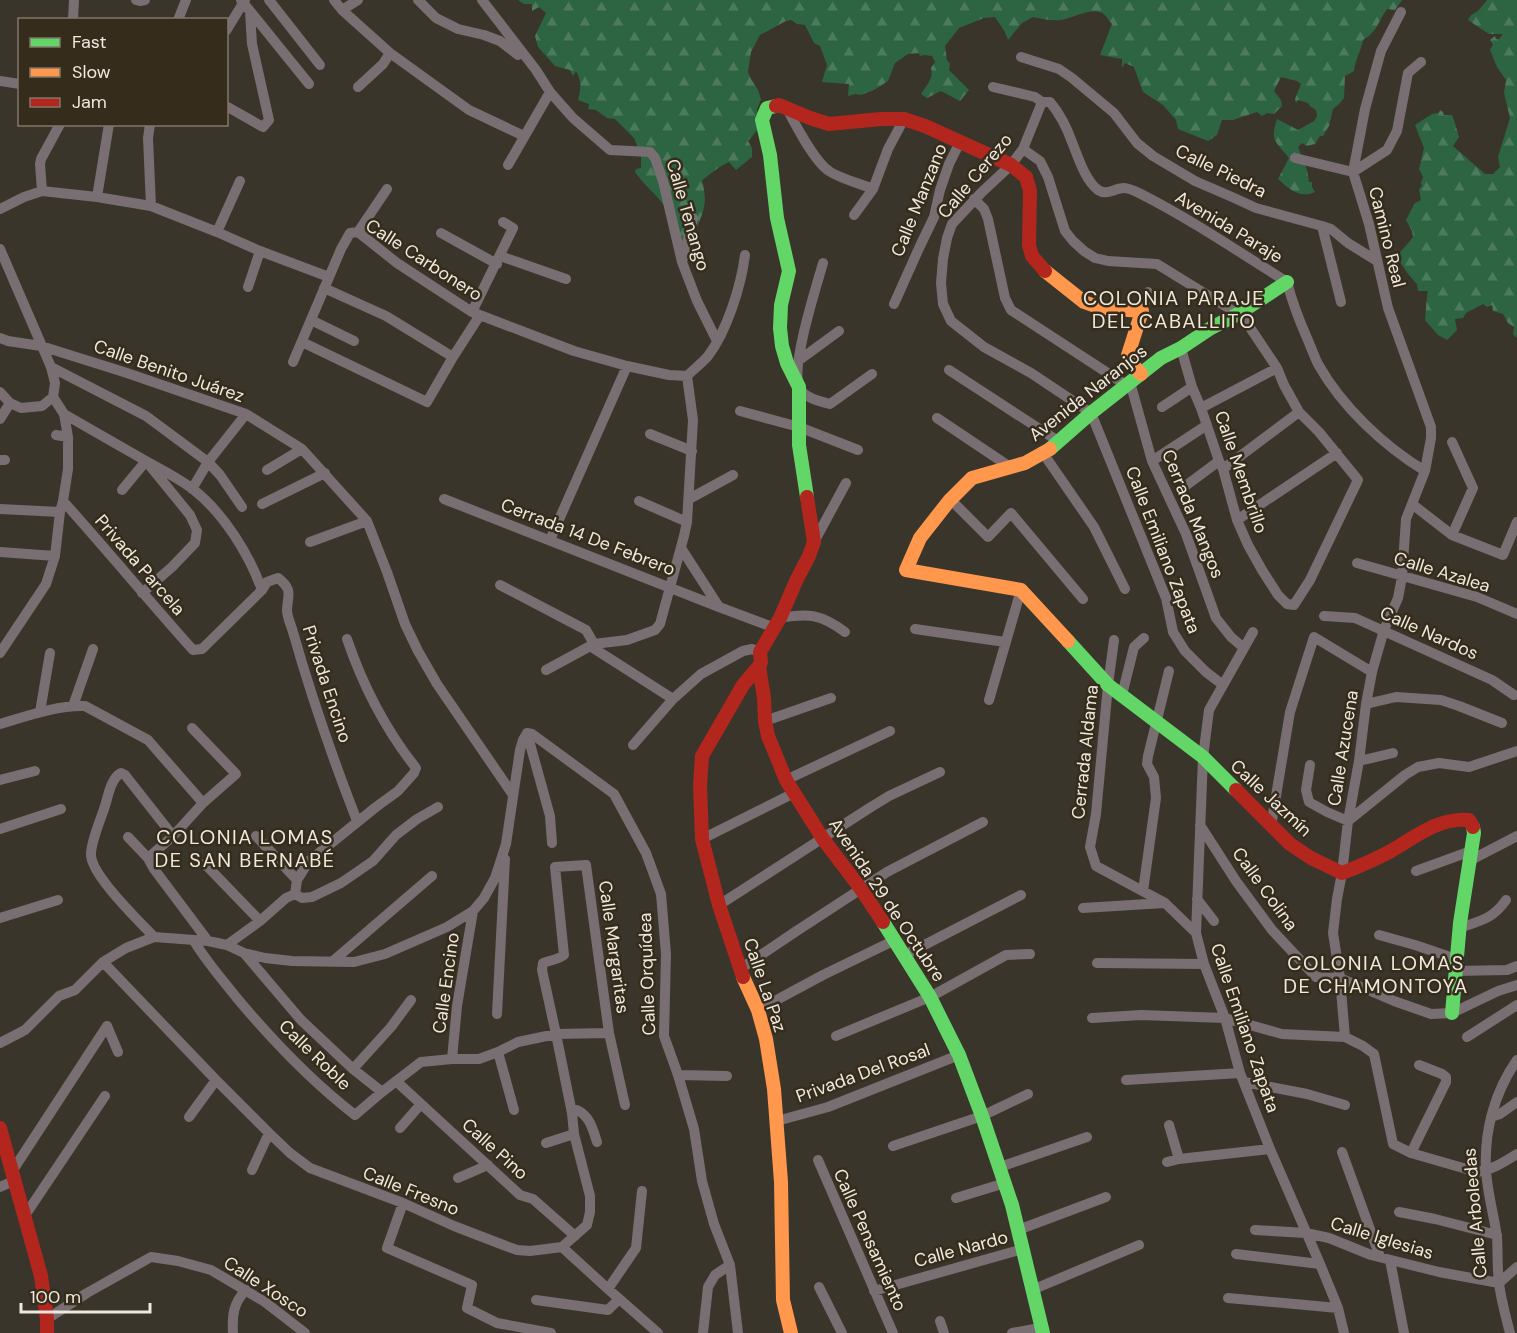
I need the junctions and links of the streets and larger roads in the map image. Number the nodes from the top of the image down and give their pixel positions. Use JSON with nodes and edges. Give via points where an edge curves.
{"nodes":[{"id":1,"x":74,"y":0,"type":"edge"},
{"id":2,"x":136,"y":0,"type":"edge"},
{"id":3,"x":145,"y":0,"type":"edge"},
{"id":4,"x":186,"y":0,"type":"edge"},
{"id":5,"x":269,"y":0,"type":"edge"},
{"id":6,"x":334,"y":0,"type":"edge"},
{"id":7,"x":358,"y":0,"type":"edge"},
{"id":8,"x":418,"y":0,"type":"edge"},
{"id":9,"x":482,"y":0,"type":"edge"},
{"id":10,"x":245,"y":4,"type":"edge"},
{"id":11,"x":342,"y":10,"type":"junction"},
{"id":12,"x":1401,"y":12,"type":"dead end"},
{"id":13,"x":74,"y":18,"type":"edge"},
{"id":14,"x":179,"y":18,"type":"edge"},
{"id":15,"x":228,"y":29,"type":"edge"},
{"id":16,"x":390,"y":53,"type":"junction"},
{"id":17,"x":1021,"y":57,"type":"dead end"},
{"id":18,"x":1420,"y":63,"type":"dead end"},
{"id":19,"x":320,"y":65,"type":"dead end"},
{"id":20,"x":536,"y":70,"type":"junction"},
{"id":21,"x":0,"y":81,"type":"edge"},
{"id":22,"x":18,"y":84,"type":"edge"},
{"id":23,"x":309,"y":84,"type":"dead end"},
{"id":24,"x":358,"y":87,"type":"dead end"},
{"id":25,"x":993,"y":87,"type":"dead end"},
{"id":26,"x":550,"y":92,"type":"junction"},
{"id":27,"x":1042,"y":102,"type":"junction"},
{"id":28,"x":228,"y":107,"type":"edge"},
{"id":29,"x":785,"y":107,"type":"junction"},
{"id":30,"x":904,"y":119,"type":"junction"},
{"id":31,"x":59,"y":126,"type":"edge"},
{"id":32,"x":109,"y":126,"type":"edge"},
{"id":33,"x":150,"y":126,"type":"edge"},
{"id":34,"x":524,"y":136,"type":"junction"},
{"id":35,"x":960,"y":141,"type":"junction"},
{"id":36,"x":1023,"y":149,"type":"junction"},
{"id":37,"x":1295,"y":158,"type":"dead end"},
{"id":38,"x":508,"y":165,"type":"dead end"},
{"id":39,"x":1011,"y":165,"type":"junction"},
{"id":40,"x":1353,"y":172,"type":"junction"},
{"id":41,"x":240,"y":181,"type":"dead end"},
{"id":42,"x":387,"y":189,"type":"dead end"},
{"id":43,"x":873,"y":189,"type":"junction"},
{"id":44,"x":42,"y":191,"type":"junction"},
{"id":45,"x":97,"y":197,"type":"junction"},
{"id":46,"x":975,"y":199,"type":"junction"},
{"id":47,"x":151,"y":206,"type":"junction"},
{"id":48,"x":0,"y":209,"type":"edge"},
{"id":49,"x":854,"y":215,"type":"dead end"},
{"id":50,"x":693,"y":218,"type":"dead end"},
{"id":51,"x":503,"y":222,"type":"dead end"},
{"id":52,"x":1322,"y":226,"type":"junction"},
{"id":53,"x":217,"y":232,"type":"junction"},
{"id":54,"x":358,"y":232,"type":"junction"},
{"id":55,"x":441,"y":233,"type":"dead end"},
{"id":56,"x":0,"y":249,"type":"edge"},
{"id":57,"x":260,"y":252,"type":"junction"},
{"id":58,"x":745,"y":255,"type":"dead end"},
{"id":59,"x":499,"y":260,"type":"junction"},
{"id":60,"x":1377,"y":261,"type":"junction"},
{"id":61,"x":682,"y":262,"type":"junction"},
{"id":62,"x":823,"y":263,"type":"dead end"},
{"id":63,"x":329,"y":276,"type":"junction"},
{"id":64,"x":566,"y":279,"type":"dead end"},
{"id":65,"x":1287,"y":282,"type":"junction"},
{"id":66,"x":248,"y":287,"type":"dead end"},
{"id":67,"x":324,"y":288,"type":"junction"},
{"id":68,"x":1148,"y":292,"type":"dead end"},
{"id":69,"x":1341,"y":302,"type":"dead end"},
{"id":70,"x":894,"y":304,"type":"dead end"},
{"id":71,"x":1142,"y":311,"type":"junction"},
{"id":72,"x":476,"y":314,"type":"junction"},
{"id":73,"x":1238,"y":314,"type":"junction"},
{"id":74,"x":311,"y":320,"type":"junction"},
{"id":75,"x":839,"y":331,"type":"dead end"},
{"id":76,"x":0,"y":338,"type":"edge"},
{"id":77,"x":354,"y":341,"type":"dead end"},
{"id":78,"x":717,"y":341,"type":"junction"},
{"id":79,"x":302,"y":342,"type":"junction"},
{"id":80,"x":41,"y":346,"type":"junction"},
{"id":81,"x":1181,"y":348,"type":"junction"},
{"id":82,"x":453,"y":357,"type":"junction"},
{"id":83,"x":798,"y":361,"type":"junction"},
{"id":84,"x":293,"y":362,"type":"dead end"},
{"id":85,"x":627,"y":366,"type":"junction"},
{"id":86,"x":51,"y":367,"type":"junction"},
{"id":87,"x":1277,"y":368,"type":"junction"},
{"id":88,"x":949,"y":370,"type":"dead end"},
{"id":89,"x":873,"y":374,"type":"dead end"},
{"id":90,"x":687,"y":376,"type":"junction"},
{"id":91,"x":1132,"y":380,"type":"junction"},
{"id":92,"x":1192,"y":387,"type":"junction"},
{"id":93,"x":802,"y":391,"type":"junction"},
{"id":94,"x":0,"y":392,"type":"edge"},
{"id":95,"x":53,"y":397,"type":"junction"},
{"id":96,"x":10,"y":403,"type":"junction"},
{"id":97,"x":1162,"y":407,"type":"dead end"},
{"id":98,"x":1201,"y":408,"type":"junction"},
{"id":99,"x":740,"y":411,"type":"dead end"},
{"id":100,"x":1299,"y":412,"type":"junction"},
{"id":101,"x":1091,"y":413,"type":"junction"},
{"id":102,"x":64,"y":414,"type":"junction"},
{"id":103,"x":246,"y":414,"type":"junction"},
{"id":104,"x":937,"y":418,"type":"dead end"},
{"id":105,"x":0,"y":419,"type":"edge"},
{"id":106,"x":1207,"y":425,"type":"junction"},
{"id":107,"x":799,"y":427,"type":"junction"},
{"id":108,"x":650,"y":434,"type":"dead end"},
{"id":109,"x":56,"y":435,"type":"dead end"},
{"id":110,"x":68,"y":437,"type":"junction"},
{"id":111,"x":1058,"y":441,"type":"junction"},
{"id":112,"x":1452,"y":442,"type":"dead end"},
{"id":113,"x":302,"y":449,"type":"junction"},
{"id":114,"x":858,"y":450,"type":"dead end"},
{"id":115,"x":692,"y":451,"type":"junction"},
{"id":116,"x":1043,"y":453,"type":"junction"},
{"id":117,"x":1337,"y":453,"type":"junction"},
{"id":118,"x":146,"y":461,"type":"junction"},
{"id":119,"x":1152,"y":461,"type":"junction"},
{"id":120,"x":207,"y":462,"type":"junction"},
{"id":121,"x":1221,"y":465,"type":"junction"},
{"id":122,"x":1010,"y":467,"type":"junction"},
{"id":123,"x":267,"y":470,"type":"dead end"},
{"id":124,"x":1425,"y":471,"type":"junction"},
{"id":125,"x":325,"y":473,"type":"junction"},
{"id":126,"x":733,"y":475,"type":"dead end"},
{"id":127,"x":846,"y":483,"type":"dead end"},
{"id":128,"x":1185,"y":487,"type":"dead end"},
{"id":129,"x":192,"y":489,"type":"junction"},
{"id":130,"x":122,"y":490,"type":"dead end"},
{"id":131,"x":444,"y":499,"type":"dead end"},
{"id":132,"x":689,"y":499,"type":"junction"},
{"id":133,"x":950,"y":499,"type":"junction"},
{"id":134,"x":63,"y":501,"type":"junction"},
{"id":135,"x":639,"y":501,"type":"dead end"},
{"id":136,"x":262,"y":504,"type":"dead end"},
{"id":137,"x":1412,"y":504,"type":"junction"},
{"id":138,"x":242,"y":507,"type":"dead end"},
{"id":139,"x":0,"y":509,"type":"edge"},
{"id":140,"x":60,"y":512,"type":"junction"},
{"id":141,"x":1237,"y":520,"type":"junction"},
{"id":142,"x":367,"y":521,"type":"junction"},
{"id":143,"x":687,"y":522,"type":"junction"},
{"id":144,"x":1517,"y":522,"type":"edge"},
{"id":145,"x":1452,"y":535,"type":"junction"},
{"id":146,"x":550,"y":540,"type":"junction"},
{"id":147,"x":310,"y":542,"type":"dead end"},
{"id":148,"x":814,"y":542,"type":"junction"},
{"id":149,"x":681,"y":548,"type":"junction"},
{"id":150,"x":0,"y":552,"type":"edge"},
{"id":151,"x":55,"y":556,"type":"junction"},
{"id":152,"x":1357,"y":564,"type":"dead end"},
{"id":153,"x":1402,"y":577,"type":"junction"},
{"id":154,"x":500,"y":585,"type":"dead end"},
{"id":155,"x":670,"y":587,"type":"junction"},
{"id":156,"x":1125,"y":589,"type":"dead end"},
{"id":157,"x":262,"y":590,"type":"junction"},
{"id":158,"x":1021,"y":590,"type":"junction"},
{"id":159,"x":142,"y":594,"type":"junction"},
{"id":160,"x":1083,"y":599,"type":"dead end"},
{"id":161,"x":719,"y":607,"type":"junction"},
{"id":162,"x":1517,"y":614,"type":"edge"},
{"id":163,"x":1324,"y":616,"type":"dead end"},
{"id":164,"x":777,"y":623,"type":"junction"},
{"id":165,"x":915,"y":629,"type":"dead end"},
{"id":166,"x":1384,"y":630,"type":"junction"},
{"id":167,"x":845,"y":632,"type":"dead end"},
{"id":168,"x":1253,"y":632,"type":"dead end"},
{"id":169,"x":1144,"y":638,"type":"dead end"},
{"id":170,"x":346,"y":639,"type":"dead end"},
{"id":171,"x":1114,"y":640,"type":"dead end"},
{"id":172,"x":1005,"y":642,"type":"junction"},
{"id":173,"x":592,"y":645,"type":"junction"},
{"id":174,"x":1244,"y":648,"type":"junction"},
{"id":175,"x":93,"y":649,"type":"dead end"},
{"id":176,"x":760,"y":652,"type":"junction"},
{"id":177,"x":0,"y":653,"type":"edge"},
{"id":178,"x":50,"y":653,"type":"dead end"},
{"id":179,"x":759,"y":666,"type":"junction"},
{"id":180,"x":546,"y":670,"type":"dead end"},
{"id":181,"x":1169,"y":671,"type":"dead end"},
{"id":182,"x":1372,"y":672,"type":"junction"},
{"id":183,"x":1108,"y":685,"type":"junction"},
{"id":184,"x":1222,"y":685,"type":"junction"},
{"id":185,"x":1122,"y":695,"type":"junction"},
{"id":186,"x":1514,"y":695,"type":"dead end"},
{"id":187,"x":831,"y":698,"type":"dead end"},
{"id":188,"x":673,"y":699,"type":"junction"},
{"id":189,"x":989,"y":700,"type":"dead end"},
{"id":190,"x":1366,"y":704,"type":"junction"},
{"id":191,"x":73,"y":706,"type":"junction"},
{"id":192,"x":40,"y":712,"type":"junction"},
{"id":193,"x":765,"y":721,"type":"junction"},
{"id":194,"x":1157,"y":721,"type":"junction"},
{"id":195,"x":1502,"y":723,"type":"dead end"},
{"id":196,"x":0,"y":724,"type":"edge"},
{"id":197,"x":192,"y":728,"type":"dead end"},
{"id":198,"x":890,"y":731,"type":"dead end"},
{"id":199,"x":527,"y":733,"type":"junction"},
{"id":200,"x":633,"y":745,"type":"dead end"},
{"id":201,"x":1517,"y":752,"type":"edge"},
{"id":202,"x":1393,"y":753,"type":"dead end"},
{"id":203,"x":1203,"y":757,"type":"junction"},
{"id":204,"x":1359,"y":761,"type":"junction"},
{"id":205,"x":1310,"y":765,"type":"dead end"},
{"id":206,"x":35,"y":771,"type":"dead end"},
{"id":207,"x":940,"y":772,"type":"dead end"},
{"id":208,"x":0,"y":780,"type":"edge"},
{"id":209,"x":786,"y":780,"type":"junction"},
{"id":210,"x":794,"y":793,"type":"junction"},
{"id":211,"x":513,"y":795,"type":"junction"},
{"id":212,"x":203,"y":803,"type":"junction"},
{"id":213,"x":438,"y":807,"type":"dead end"},
{"id":214,"x":61,"y":808,"type":"dead end"},
{"id":215,"x":357,"y":821,"type":"junction"},
{"id":216,"x":1348,"y":821,"type":"junction"},
{"id":217,"x":983,"y":822,"type":"dead end"},
{"id":218,"x":1200,"y":825,"type":"junction"},
{"id":219,"x":1271,"y":826,"type":"junction"},
{"id":220,"x":0,"y":829,"type":"edge"},
{"id":221,"x":173,"y":836,"type":"junction"},
{"id":222,"x":256,"y":836,"type":"dead end"},
{"id":223,"x":1517,"y":836,"type":"edge"},
{"id":224,"x":128,"y":837,"type":"dead end"},
{"id":225,"x":823,"y":838,"type":"junction"},
{"id":226,"x":702,"y":839,"type":"junction"},
{"id":227,"x":552,"y":843,"type":"dead end"},
{"id":228,"x":506,"y":844,"type":"junction"},
{"id":229,"x":1470,"y":856,"type":"junction"},
{"id":230,"x":148,"y":858,"type":"junction"},
{"id":231,"x":205,"y":864,"type":"dead end"},
{"id":232,"x":1416,"y":871,"type":"dead end"},
{"id":233,"x":1342,"y":873,"type":"junction"},
{"id":234,"x":432,"y":876,"type":"dead end"},
{"id":235,"x":297,"y":880,"type":"junction"},
{"id":236,"x":861,"y":889,"type":"junction"},
{"id":237,"x":1143,"y":891,"type":"junction"},
{"id":238,"x":295,"y":894,"type":"junction"},
{"id":239,"x":1021,"y":895,"type":"dead end"},
{"id":240,"x":1197,"y":899,"type":"junction"},
{"id":241,"x":58,"y":900,"type":"dead end"},
{"id":242,"x":1506,"y":900,"type":"dead end"},
{"id":243,"x":1165,"y":903,"type":"junction"},
{"id":244,"x":719,"y":905,"type":"junction"},
{"id":245,"x":1083,"y":908,"type":"dead end"},
{"id":246,"x":473,"y":911,"type":"junction"},
{"id":247,"x":0,"y":918,"type":"edge"},
{"id":248,"x":260,"y":921,"type":"junction"},
{"id":249,"x":1214,"y":921,"type":"dead end"},
{"id":250,"x":1459,"y":928,"type":"junction"},
{"id":251,"x":1196,"y":933,"type":"junction"},
{"id":252,"x":1379,"y":935,"type":"dead end"},
{"id":253,"x":154,"y":937,"type":"junction"},
{"id":254,"x":895,"y":940,"type":"junction"},
{"id":255,"x":194,"y":941,"type":"junction"},
{"id":256,"x":208,"y":941,"type":"junction"},
{"id":257,"x":227,"y":945,"type":"junction"},
{"id":258,"x":244,"y":953,"type":"junction"},
{"id":259,"x":1030,"y":954,"type":"dead end"},
{"id":260,"x":904,"y":955,"type":"junction"},
{"id":261,"x":103,"y":962,"type":"junction"},
{"id":262,"x":333,"y":962,"type":"junction"},
{"id":263,"x":1097,"y":963,"type":"dead end"},
{"id":264,"x":1204,"y":964,"type":"junction"},
{"id":265,"x":1455,"y":965,"type":"junction"},
{"id":266,"x":1517,"y":966,"type":"edge"},
{"id":267,"x":740,"y":969,"type":"junction"},
{"id":268,"x":1340,"y":978,"type":"junction"},
{"id":269,"x":1517,"y":985,"type":"edge"},
{"id":270,"x":930,"y":997,"type":"junction"},
{"id":271,"x":411,"y":999,"type":"dead end"},
{"id":272,"x":1517,"y":1005,"type":"edge"},
{"id":273,"x":758,"y":1010,"type":"junction"},
{"id":274,"x":1452,"y":1013,"type":"junction"},
{"id":275,"x":497,"y":1014,"type":"dead end"},
{"id":276,"x":1092,"y":1018,"type":"dead end"},
{"id":277,"x":1225,"y":1018,"type":"junction"},
{"id":278,"x":609,"y":1033,"type":"junction"},
{"id":279,"x":556,"y":1034,"type":"junction"},
{"id":280,"x":836,"y":1036,"type":"dead end"},
{"id":281,"x":1345,"y":1037,"type":"junction"},
{"id":282,"x":1467,"y":1037,"type":"dead end"},
{"id":283,"x":0,"y":1043,"type":"edge"},
{"id":284,"x":118,"y":1052,"type":"dead end"},
{"id":285,"x":498,"y":1052,"type":"junction"},
{"id":286,"x":959,"y":1054,"type":"junction"},
{"id":287,"x":452,"y":1059,"type":"junction"},
{"id":288,"x":1517,"y":1060,"type":"edge"},
{"id":289,"x":1419,"y":1065,"type":"dead end"},
{"id":290,"x":353,"y":1069,"type":"junction"},
{"id":291,"x":678,"y":1075,"type":"junction"},
{"id":292,"x":727,"y":1076,"type":"dead end"},
{"id":293,"x":1242,"y":1078,"type":"junction"},
{"id":294,"x":216,"y":1080,"type":"junction"},
{"id":295,"x":1126,"y":1080,"type":"dead end"},
{"id":296,"x":396,"y":1081,"type":"junction"},
{"id":297,"x":382,"y":1092,"type":"junction"},
{"id":298,"x":1028,"y":1094,"type":"dead end"},
{"id":299,"x":105,"y":1096,"type":"dead end"},
{"id":300,"x":1517,"y":1102,"type":"edge"},
{"id":301,"x":421,"y":1104,"type":"junction"},
{"id":302,"x":625,"y":1105,"type":"dead end"},
{"id":303,"x":1345,"y":1105,"type":"dead end"},
{"id":304,"x":514,"y":1110,"type":"dead end"},
{"id":305,"x":572,"y":1113,"type":"junction"},
{"id":306,"x":982,"y":1116,"type":"junction"},
{"id":307,"x":189,"y":1117,"type":"dead end"},
{"id":308,"x":1491,"y":1117,"type":"junction"},
{"id":309,"x":777,"y":1121,"type":"junction"},
{"id":310,"x":1169,"y":1125,"type":"dead end"},
{"id":311,"x":0,"y":1128,"type":"edge"},
{"id":312,"x":400,"y":1128,"type":"dead end"},
{"id":313,"x":269,"y":1133,"type":"junction"},
{"id":314,"x":574,"y":1134,"type":"junction"},
{"id":315,"x":1087,"y":1137,"type":"dead end"},
{"id":316,"x":597,"y":1142,"type":"dead end"},
{"id":317,"x":546,"y":1143,"type":"dead end"},
{"id":318,"x":893,"y":1146,"type":"dead end"},
{"id":319,"x":1270,"y":1149,"type":"junction"},
{"id":320,"x":1342,"y":1152,"type":"dead end"},
{"id":321,"x":1411,"y":1153,"type":"junction"},
{"id":322,"x":1517,"y":1154,"type":"edge"},
{"id":323,"x":818,"y":1160,"type":"dead end"},
{"id":324,"x":1179,"y":1160,"type":"junction"},
{"id":325,"x":1167,"y":1162,"type":"dead end"},
{"id":326,"x":488,"y":1165,"type":"junction"},
{"id":327,"x":1000,"y":1167,"type":"junction"},
{"id":328,"x":252,"y":1170,"type":"dead end"},
{"id":329,"x":1486,"y":1171,"type":"junction"},
{"id":330,"x":14,"y":1175,"type":"junction"},
{"id":331,"x":458,"y":1178,"type":"dead end"},
{"id":332,"x":1005,"y":1183,"type":"junction"},
{"id":333,"x":0,"y":1187,"type":"edge"},
{"id":334,"x":642,"y":1191,"type":"dead end"},
{"id":335,"x":1106,"y":1197,"type":"dead end"},
{"id":336,"x":956,"y":1198,"type":"dead end"},
{"id":337,"x":403,"y":1203,"type":"junction"},
{"id":338,"x":1400,"y":1212,"type":"dead end"},
{"id":339,"x":24,"y":1216,"type":"junction"},
{"id":340,"x":1018,"y":1230,"type":"junction"},
{"id":341,"x":1255,"y":1230,"type":"dead end"},
{"id":342,"x":1306,"y":1233,"type":"junction"},
{"id":343,"x":1497,"y":1235,"type":"junction"},
{"id":344,"x":575,"y":1236,"type":"junction"},
{"id":345,"x":1139,"y":1245,"type":"dead end"},
{"id":346,"x":562,"y":1247,"type":"junction"},
{"id":347,"x":1023,"y":1249,"type":"junction"},
{"id":348,"x":1236,"y":1254,"type":"dead end"},
{"id":349,"x":1385,"y":1258,"type":"junction"},
{"id":350,"x":1320,"y":1264,"type":"junction"},
{"id":351,"x":730,"y":1265,"type":"junction"},
{"id":352,"x":1517,"y":1267,"type":"edge"},
{"id":353,"x":1499,"y":1283,"type":"junction"},
{"id":354,"x":819,"y":1287,"type":"dead end"},
{"id":355,"x":608,"y":1289,"type":"junction"},
{"id":356,"x":246,"y":1290,"type":"junction"},
{"id":357,"x":874,"y":1290,"type":"junction"},
{"id":358,"x":1032,"y":1290,"type":"junction"},
{"id":359,"x":1228,"y":1298,"type":"dead end"},
{"id":360,"x":619,"y":1299,"type":"junction"},
{"id":361,"x":536,"y":1300,"type":"dead end"},
{"id":362,"x":1338,"y":1308,"type":"junction"},
{"id":363,"x":940,"y":1322,"type":"dead end"},
{"id":364,"x":47,"y":1326,"type":"edge"},
{"id":365,"x":1041,"y":1330,"type":"edge"},
{"id":366,"x":58,"y":1333,"type":"edge"},
{"id":367,"x":232,"y":1333,"type":"edge"},
{"id":368,"x":305,"y":1333,"type":"edge"},
{"id":369,"x":551,"y":1333,"type":"edge"},
{"id":370,"x":658,"y":1333,"type":"edge"},
{"id":371,"x":703,"y":1333,"type":"edge"},
{"id":372,"x":738,"y":1333,"type":"edge"},
{"id":373,"x":791,"y":1333,"type":"edge"},
{"id":374,"x":842,"y":1333,"type":"edge"},
{"id":375,"x":893,"y":1333,"type":"edge"},
{"id":376,"x":944,"y":1333,"type":"edge"},
{"id":377,"x":1011,"y":1333,"type":"edge"},
{"id":378,"x":1344,"y":1333,"type":"edge"},
{"id":379,"x":1404,"y":1333,"type":"edge"},
{"id":380,"x":1510,"y":1333,"type":"edge"}],
"edges":[{"from":1,"to":13,"type":"street"},
{"from":2,"to":3,"type":"street"},
{"from":4,"to":14,"type":"street"},
{"from":5,"to":19,"type":"street"},
{"from":6,"to":11,"type":"street"},
{"from":7,"to":11,"type":"street"},
{"from":8,"to":20,"type":"street","via":[[436,18],[500,41]]},
{"from":9,"to":20,"type":"street","name":"Calle Tenango"},
{"from":10,"to":15,"type":"street"},
{"from":10,"to":23,"type":"street"},
{"from":10,"to":28,"type":"street","via":[[269,120],[263,127]]},
{"from":11,"to":16,"type":"street"},
{"from":12,"to":40,"type":"street","name":"Camino Real","via":[[1381,51]]},
{"from":16,"to":24,"type":"street"},
{"from":16,"to":34,"type":"street","via":[[469,110]]},
{"from":17,"to":52,"type":"street","name":"Calle Piedra","via":[[1059,69],[1072,78],[1114,113],[1137,143],[1195,181],[1256,208]]},
{"from":18,"to":40,"type":"street","via":[[1408,73],[1397,131],[1387,150]]},
{"from":20,"to":26,"type":"street","name":"Calle Tenango"},
{"from":21,"to":22,"type":"street"},
{"from":25,"to":27,"type":"street"},
{"from":26,"to":34,"type":"street"},
{"from":26,"to":61,"type":"street","name":"Calle Tenango","via":[[610,150],[651,152],[663,181]]},
{"from":27,"to":36,"type":"street","name":"Calle Cerezo"},
{"from":27,"to":65,"type":"street","name":"Avenida Paraje","via":[[1050,102],[1058,111],[1079,162],[1099,190],[1104,193],[1125,188],[1140,194]]},
{"from":29,"to":30,"type":"street","via":[[829,124]]},
{"from":29,"to":43,"type":"street","via":[[830,172]]},
{"from":29,"to":93,"type":"street","via":[[767,108],[762,120],[789,271],[781,304],[782,346]]},
{"from":30,"to":35,"type":"street"},
{"from":30,"to":43,"type":"street"},
{"from":31,"to":44,"type":"street","via":[[41,159]]},
{"from":32,"to":45,"type":"street"},
{"from":33,"to":47,"type":"street"},
{"from":34,"to":38,"type":"street"},
{"from":35,"to":39,"type":"street"},
{"from":35,"to":70,"type":"street","name":"Calle Manzano","via":[[940,190],[934,217]]},
{"from":36,"to":39,"type":"street","name":"Calle Cerezo"},
{"from":36,"to":73,"type":"street","via":[[1040,161],[1065,231],[1084,251],[1108,261],[1157,264]]},
{"from":37,"to":40,"type":"street"},
{"from":39,"to":46,"type":"street","name":"Calle Cerezo"},
{"from":39,"to":71,"type":"street","via":[[1026,177],[1030,192],[1029,245],[1038,263],[1084,302],[1101,308]]},
{"from":40,"to":60,"type":"street","name":"Camino Real"},
{"from":41,"to":53,"type":"street"},
{"from":42,"to":54,"type":"street"},
{"from":43,"to":49,"type":"street"},
{"from":44,"to":45,"type":"street"},
{"from":44,"to":48,"type":"street"},
{"from":45,"to":47,"type":"street"},
{"from":46,"to":91,"type":"street","via":[[988,219],[1002,288],[1011,310]]},
{"from":46,"to":101,"type":"street","name":"Calle Cerezo","via":[[951,224],[943,259],[943,304],[951,321],[984,347],[1060,390]]},
{"from":47,"to":53,"type":"street"},
{"from":50,"to":61,"type":"street"},
{"from":51,"to":59,"type":"street","via":[[513,228]]},
{"from":52,"to":60,"type":"street","name":"Calle Piedra"},
{"from":52,"to":69,"type":"street"},
{"from":53,"to":57,"type":"street"},
{"from":54,"to":63,"type":"street","name":"Calle Carbonero","via":[[348,236]]},
{"from":54,"to":72,"type":"street","name":"Calle Carbonero","via":[[397,264]]},
{"from":55,"to":59,"type":"street"},
{"from":56,"to":80,"type":"street"},
{"from":57,"to":63,"type":"street"},
{"from":57,"to":66,"type":"street"},
{"from":58,"to":78,"type":"street","via":[[729,317]]},
{"from":59,"to":64,"type":"street"},
{"from":59,"to":72,"type":"street"},
{"from":60,"to":124,"type":"street","name":"Camino Real","via":[[1389,308],[1431,428]]},
{"from":61,"to":78,"type":"street","name":"Calle Tenango"},
{"from":62,"to":83,"type":"street"},
{"from":63,"to":67,"type":"street","name":"Calle Carbonero"},
{"from":65,"to":73,"type":"street","name":"Avenida Naranjos"},
{"from":65,"to":124,"type":"street","name":"Avenida Paraje","via":[[1317,363],[1334,388],[1393,450]]},
{"from":67,"to":74,"type":"street","name":"Calle Carbonero"},
{"from":67,"to":82,"type":"street","via":[[386,316]]},
{"from":68,"to":71,"type":"street"},
{"from":71,"to":91,"type":"street","via":[[1128,355],[1133,365]]},
{"from":72,"to":82,"type":"street"},
{"from":72,"to":85,"type":"street","name":"Calle Carbonero","via":[[574,351]]},
{"from":73,"to":81,"type":"street","name":"Avenida Naranjos"},
{"from":73,"to":87,"type":"street"},
{"from":74,"to":77,"type":"street"},
{"from":74,"to":79,"type":"street","name":"Calle Carbonero"},
{"from":75,"to":83,"type":"street"},
{"from":76,"to":80,"type":"street","name":"Calle Benito Juárez"},
{"from":78,"to":90,"type":"street"},
{"from":79,"to":82,"type":"street","via":[[427,402]]},
{"from":79,"to":84,"type":"street","name":"Calle Carbonero"},
{"from":80,"to":86,"type":"street"},
{"from":80,"to":103,"type":"street","name":"Calle Benito Juárez"},
{"from":81,"to":91,"type":"street","name":"Avenida Naranjos"},
{"from":81,"to":92,"type":"street","name":"Calle Membrillo"},
{"from":83,"to":93,"type":"street"},
{"from":85,"to":90,"type":"street","name":"Calle Carbonero"},
{"from":85,"to":146,"type":"street"},
{"from":86,"to":95,"type":"street"},
{"from":86,"to":120,"type":"street","via":[[146,416]]},
{"from":87,"to":98,"type":"street"},
{"from":87,"to":100,"type":"street"},
{"from":88,"to":111,"type":"street"},
{"from":89,"to":93,"type":"street","via":[[830,404]]},
{"from":90,"to":115,"type":"street","via":[[693,420]]},
{"from":91,"to":101,"type":"street","name":"Avenida Naranjos"},
{"from":91,"to":119,"type":"street","name":"Cerrada Mangos"},
{"from":92,"to":97,"type":"street"},
{"from":92,"to":98,"type":"street","name":"Calle Membrillo"},
{"from":93,"to":107,"type":"street"},
{"from":94,"to":96,"type":"street"},
{"from":95,"to":96,"type":"street","via":[[42,406],[21,408]]},
{"from":95,"to":102,"type":"street"},
{"from":96,"to":105,"type":"street"},
{"from":98,"to":106,"type":"street","name":"Calle Membrillo"},
{"from":99,"to":107,"type":"street"},
{"from":100,"to":117,"type":"street"},
{"from":100,"to":121,"type":"street"},
{"from":101,"to":111,"type":"street","name":"Avenida Naranjos"},
{"from":101,"to":184,"type":"street","name":"Calle Emiliano Zapata","via":[[1166,598],[1173,632],[1185,651]]},
{"from":102,"to":110,"type":"street"},
{"from":102,"to":118,"type":"street"},
{"from":103,"to":113,"type":"street","name":"Calle Benito Juárez"},
{"from":103,"to":120,"type":"street"},
{"from":104,"to":122,"type":"street"},
{"from":106,"to":119,"type":"street"},
{"from":106,"to":121,"type":"street","name":"Calle Membrillo"},
{"from":107,"to":114,"type":"street"},
{"from":107,"to":148,"type":"street"},
{"from":108,"to":115,"type":"street"},
{"from":109,"to":110,"type":"street"},
{"from":110,"to":134,"type":"street"},
{"from":111,"to":116,"type":"street","name":"Avenida Naranjos"},
{"from":112,"to":145,"type":"street","via":[[1473,488]]},
{"from":113,"to":123,"type":"street"},
{"from":113,"to":125,"type":"street","name":"Calle Benito Juárez"},
{"from":115,"to":132,"type":"street"},
{"from":116,"to":122,"type":"street","name":"Avenida Naranjos"},
{"from":116,"to":156,"type":"street","via":[[1094,527]]},
{"from":117,"to":141,"type":"street"},
{"from":117,"to":141,"type":"street","name":"Calle Membrillo","via":[[1358,480],[1310,580],[1294,604],[1287,604],[1278,595]]},
{"from":118,"to":129,"type":"street"},
{"from":118,"to":130,"type":"street"},
{"from":118,"to":159,"type":"street","via":[[190,515],[197,530],[195,543]]},
{"from":119,"to":174,"type":"street","name":"Cerrada Mangos","via":[[1186,534],[1216,618]]},
{"from":120,"to":129,"type":"street"},
{"from":120,"to":138,"type":"street"},
{"from":121,"to":128,"type":"street"},
{"from":121,"to":141,"type":"street","name":"Calle Membrillo"},
{"from":122,"to":133,"type":"street","name":"Avenida Naranjos","via":[[972,478]]},
{"from":124,"to":137,"type":"street","name":"Calle Azucena"},
{"from":125,"to":136,"type":"street"},
{"from":125,"to":142,"type":"street","name":"Calle Benito Juárez"},
{"from":126,"to":132,"type":"street"},
{"from":127,"to":148,"type":"street"},
{"from":129,"to":157,"type":"street","via":[[228,527]]},
{"from":131,"to":146,"type":"street","name":"Cerrada 14 De Febrero"},
{"from":132,"to":143,"type":"street"},
{"from":133,"to":158,"type":"street","name":"Avenida Naranjos","via":[[920,538],[906,570]]},
{"from":133,"to":160,"type":"street","via":[[988,537],[1011,513]]},
{"from":134,"to":140,"type":"street"},
{"from":134,"to":159,"type":"street","name":"Privada Parcela"},
{"from":135,"to":143,"type":"street"},
{"from":137,"to":145,"type":"street"},
{"from":137,"to":153,"type":"street","name":"Calle Azucena","via":[[1406,519]]},
{"from":139,"to":140,"type":"street"},
{"from":140,"to":151,"type":"street"},
{"from":142,"to":147,"type":"street"},
{"from":142,"to":211,"type":"street","name":"Calle Benito Juárez","via":[[418,651]]},
{"from":143,"to":149,"type":"street"},
{"from":144,"to":145,"type":"street","via":[[1503,555]]},
{"from":146,"to":155,"type":"street","name":"Cerrada 14 De Febrero"},
{"from":148,"to":164,"type":"street"},
{"from":149,"to":155,"type":"street"},
{"from":149,"to":161,"type":"street"},
{"from":150,"to":151,"type":"street"},
{"from":151,"to":177,"type":"street","via":[[46,584]]},
{"from":152,"to":153,"type":"street","name":"Calle Azalea"},
{"from":153,"to":162,"type":"street","name":"Calle Azalea","via":[[1477,597]]},
{"from":153,"to":166,"type":"street","name":"Calle Azucena"},
{"from":154,"to":173,"type":"street","via":[[585,630]]},
{"from":155,"to":161,"type":"street","name":"Cerrada 14 De Febrero"},
{"from":155,"to":173,"type":"street","via":[[655,630],[627,640]]},
{"from":157,"to":159,"type":"street","name":"Privada Parcela","via":[[202,649],[193,650]]},
{"from":157,"to":215,"type":"street","name":"Privada Encino","via":[[267,582],[278,578],[290,595],[287,612],[295,639]]},
{"from":158,"to":172,"type":"street"},
{"from":158,"to":183,"type":"street","name":"Calle Jazmín"},
{"from":161,"to":164,"type":"street","name":"Cerrada 14 De Febrero"},
{"from":163,"to":166,"type":"street","name":"Calle Nardos","via":[[1355,618]]},
{"from":164,"to":167,"type":"street","via":[[803,614],[824,619]]},
{"from":164,"to":176,"type":"street","name":"Avenida 29 de Octubre"},
{"from":165,"to":172,"type":"street"},
{"from":166,"to":182,"type":"street","name":"Calle Azucena"},
{"from":166,"to":186,"type":"street","name":"Calle Nardos","via":[[1492,680]]},
{"from":168,"to":174,"type":"street","name":"Calle Emiliano Zapata"},
{"from":169,"to":185,"type":"street","via":[[1134,647]]},
{"from":170,"to":215,"type":"street","via":[[383,722],[416,768],[398,791]]},
{"from":171,"to":183,"type":"street","name":"Cerrada Aldama"},
{"from":172,"to":189,"type":"street"},
{"from":173,"to":180,"type":"street"},
{"from":173,"to":188,"type":"street"},
{"from":174,"to":184,"type":"street","name":"Calle Emiliano Zapata"},
{"from":175,"to":191,"type":"street"},
{"from":176,"to":179,"type":"street","name":"Avenida 29 de Octubre"},
{"from":176,"to":188,"type":"street","via":[[752,649],[727,659]]},
{"from":178,"to":192,"type":"street"},
{"from":179,"to":193,"type":"street","name":"Avenida 29 de Octubre"},
{"from":179,"to":226,"type":"street","name":"Calle La Paz","via":[[743,685],[702,756]]},
{"from":181,"to":194,"type":"street"},
{"from":182,"to":190,"type":"street","name":"Calle Azucena"},
{"from":182,"to":219,"type":"street","via":[[1314,637],[1290,712]]},
{"from":183,"to":185,"type":"street","name":"Calle Jazmín"},
{"from":183,"to":237,"type":"street","name":"Cerrada Aldama","via":[[1090,847],[1096,866]]},
{"from":184,"to":203,"type":"street","name":"Calle Emiliano Zapata","via":[[1209,710]]},
{"from":185,"to":194,"type":"street","name":"Calle Jazmín"},
{"from":187,"to":193,"type":"street"},
{"from":188,"to":200,"type":"street"},
{"from":190,"to":195,"type":"street","via":[[1396,697],[1441,700]]},
{"from":190,"to":204,"type":"street","name":"Calle Azucena"},
{"from":191,"to":192,"type":"street"},
{"from":191,"to":212,"type":"street","via":[[85,706],[148,740]]},
{"from":192,"to":196,"type":"street"},
{"from":193,"to":209,"type":"street","name":"Avenida 29 de Octubre"},
{"from":194,"to":203,"type":"street","name":"Calle Jazmín"},
{"from":194,"to":237,"type":"street","via":[[1147,764],[1154,777],[1156,798]]},
{"from":197,"to":212,"type":"street","via":[[236,774]]},
{"from":198,"to":209,"type":"street"},
{"from":199,"to":211,"type":"street","via":[[520,750]]},
{"from":199,"to":227,"type":"street","via":[[550,816]]},
{"from":199,"to":291,"type":"street","name":"Calle Orquídea","via":[[614,794],[646,853],[661,894],[666,954],[664,1036]]},
{"from":201,"to":216,"type":"street","via":[[1469,766],[1439,763],[1418,767]]},
{"from":202,"to":204,"type":"street"},
{"from":203,"to":218,"type":"street","name":"Calle Emiliano Zapata"},
{"from":203,"to":219,"type":"street","name":"Calle Jazmín"},
{"from":204,"to":216,"type":"street","name":"Calle Azucena"},
{"from":205,"to":216,"type":"street","via":[[1306,790],[1309,802]]},
{"from":206,"to":208,"type":"street"},
{"from":207,"to":225,"type":"street","via":[[889,796]]},
{"from":209,"to":210,"type":"street","name":"Avenida 29 de Octubre"},
{"from":210,"to":225,"type":"street","name":"Avenida 29 de Octubre"},
{"from":210,"to":226,"type":"street"},
{"from":211,"to":228,"type":"street"},
{"from":212,"to":221,"type":"street"},
{"from":213,"to":238,"type":"street","via":[[396,835],[373,861],[341,883],[312,897]]},
{"from":214,"to":220,"type":"street"},
{"from":215,"to":235,"type":"street","via":[[309,861]]},
{"from":216,"to":233,"type":"street","name":"Calle Azucena"},
{"from":217,"to":236,"type":"street"},
{"from":218,"to":240,"type":"street","name":"Calle Emiliano Zapata"},
{"from":218,"to":268,"type":"street","name":"Calle Colina","via":[[1272,930],[1316,977]]},
{"from":219,"to":233,"type":"street","name":"Calle Jazmín","via":[[1311,858]]},
{"from":221,"to":230,"type":"street"},
{"from":221,"to":253,"type":"street","via":[[125,775],[116,775],[91,854],[93,865],[99,877]]},
{"from":222,"to":235,"type":"street"},
{"from":223,"to":229,"type":"street"},
{"from":224,"to":230,"type":"street"},
{"from":225,"to":236,"type":"street","name":"Avenida 29 de Octubre"},
{"from":225,"to":244,"type":"street"},
{"from":226,"to":244,"type":"street","name":"Calle La Paz"},
{"from":228,"to":246,"type":"street","via":[[495,878]]},
{"from":228,"to":275,"type":"street"},
{"from":229,"to":232,"type":"street"},
{"from":229,"to":233,"type":"street","via":[[1473,825],[1462,818],[1435,826]]},
{"from":229,"to":250,"type":"street"},
{"from":230,"to":256,"type":"street"},
{"from":231,"to":248,"type":"street"},
{"from":233,"to":268,"type":"street","name":"Calle Azucena","via":[[1333,933]]},
{"from":234,"to":262,"type":"street"},
{"from":235,"to":238,"type":"street"},
{"from":236,"to":254,"type":"street","name":"Avenida 29 de Octubre"},
{"from":236,"to":267,"type":"street"},
{"from":237,"to":243,"type":"street"},
{"from":238,"to":248,"type":"street"},
{"from":239,"to":260,"type":"street"},
{"from":240,"to":249,"type":"street"},
{"from":240,"to":251,"type":"street","name":"Calle Emiliano Zapata"},
{"from":241,"to":247,"type":"street"},
{"from":242,"to":250,"type":"street","via":[[1495,914]]},
{"from":243,"to":245,"type":"street"},
{"from":243,"to":251,"type":"street"},
{"from":244,"to":267,"type":"street","name":"Calle La Paz"},
{"from":246,"to":262,"type":"street","via":[[385,954],[354,962]]},
{"from":246,"to":287,"type":"street","name":"Calle Encino"},
{"from":248,"to":257,"type":"street"},
{"from":250,"to":265,"type":"street"},
{"from":251,"to":264,"type":"street","name":"Calle Emiliano Zapata"},
{"from":252,"to":265,"type":"street","via":[[1415,945]]},
{"from":253,"to":255,"type":"street"},
{"from":253,"to":261,"type":"street"},
{"from":254,"to":260,"type":"street","name":"Avenida 29 de Octubre"},
{"from":254,"to":273,"type":"street"},
{"from":255,"to":256,"type":"street"},
{"from":255,"to":297,"type":"street","name":"Calle Roble","via":[[254,1018],[328,1094],[355,1115]]},
{"from":256,"to":257,"type":"street"},
{"from":257,"to":258,"type":"street"},
{"from":258,"to":262,"type":"street","via":[[292,961]]},
{"from":258,"to":290,"type":"street","via":[[301,1020]]},
{"from":259,"to":270,"type":"street","via":[[1006,955]]},
{"from":260,"to":270,"type":"street","name":"Avenida 29 de Octubre"},
{"from":261,"to":283,"type":"street","via":[[75,990],[59,996],[25,1030]]},
{"from":261,"to":294,"type":"street","name":"Calle Fresno"},
{"from":263,"to":264,"type":"street"},
{"from":264,"to":277,"type":"street","name":"Calle Emiliano Zapata"},
{"from":265,"to":266,"type":"street","via":[[1507,970]]},
{"from":265,"to":274,"type":"street"},
{"from":267,"to":273,"type":"street","name":"Calle La Paz"},
{"from":268,"to":274,"type":"street","name":"Calle Colina","via":[[1431,1014]]},
{"from":268,"to":281,"type":"street","name":"Calle Azucena"},
{"from":269,"to":274,"type":"street"},
{"from":270,"to":280,"type":"street"},
{"from":270,"to":286,"type":"street","name":"Avenida 29 de Octubre"},
{"from":271,"to":290,"type":"street"},
{"from":272,"to":282,"type":"street"},
{"from":273,"to":309,"type":"street","name":"Calle La Paz"},
{"from":276,"to":277,"type":"street"},
{"from":277,"to":281,"type":"street","via":[[1282,1034]]},
{"from":277,"to":293,"type":"street","name":"Calle Emiliano Zapata"},
{"from":278,"to":279,"type":"street","name":"Calle Roble"},
{"from":278,"to":279,"type":"street","name":"Calle Margaritas","via":[[586,865],[555,867],[564,955],[543,963],[542,970]]},
{"from":278,"to":302,"type":"street","name":"Calle Margaritas"},
{"from":279,"to":285,"type":"street","name":"Calle Roble","via":[[518,1042]]},
{"from":279,"to":305,"type":"street"},
{"from":281,"to":321,"type":"street","via":[[1374,1054],[1393,1144]]},
{"from":284,"to":330,"type":"street","via":[[107,1026]]},
{"from":285,"to":287,"type":"street","name":"Calle Roble","via":[[479,1059]]},
{"from":285,"to":304,"type":"street"},
{"from":286,"to":306,"type":"street","name":"Avenida 29 de Octubre"},
{"from":286,"to":309,"type":"street","name":"Privada Del Rosal","via":[[828,1107]]},
{"from":287,"to":296,"type":"street","name":"Calle Roble","via":[[421,1062]]},
{"from":288,"to":308,"type":"street","name":"Calle Arboledas","via":[[1503,1083]]},
{"from":289,"to":321,"type":"street","via":[[1444,1075],[1446,1082]]},
{"from":290,"to":297,"type":"street"},
{"from":291,"to":292,"type":"street"},
{"from":291,"to":351,"type":"street","name":"Calle Orquídea","via":[[694,1129],[702,1181]]},
{"from":293,"to":295,"type":"street"},
{"from":293,"to":303,"type":"street"},
{"from":293,"to":319,"type":"street","name":"Calle Emiliano Zapata"},
{"from":294,"to":307,"type":"street"},
{"from":294,"to":313,"type":"street","name":"Calle Fresno"},
{"from":296,"to":297,"type":"street","name":"Calle Roble"},
{"from":296,"to":301,"type":"street","name":"Calle Pino"},
{"from":298,"to":306,"type":"street"},
{"from":299,"to":339,"type":"street"},
{"from":300,"to":308,"type":"street"},
{"from":301,"to":312,"type":"street"},
{"from":301,"to":326,"type":"street","name":"Calle Pino"},
{"from":305,"to":314,"type":"street"},
{"from":305,"to":316,"type":"street","via":[[582,1112]]},
{"from":306,"to":318,"type":"street"},
{"from":306,"to":327,"type":"street","name":"Avenida 29 de Octubre"},
{"from":308,"to":329,"type":"street","name":"Calle Arboledas"},
{"from":309,"to":373,"type":"street","name":"Calle La Paz","via":[[783,1299]]},
{"from":310,"to":324,"type":"street"},
{"from":311,"to":330,"type":"street"},
{"from":313,"to":328,"type":"street"},
{"from":313,"to":337,"type":"street","name":"Calle Fresno","via":[[310,1168]]},
{"from":314,"to":317,"type":"street"},
{"from":314,"to":344,"type":"street","via":[[590,1196],[587,1225]]},
{"from":315,"to":327,"type":"street"},
{"from":319,"to":324,"type":"street"},
{"from":319,"to":342,"type":"street","name":"Calle Emiliano Zapata"},
{"from":320,"to":349,"type":"street"},
{"from":321,"to":329,"type":"street","via":[[1477,1172]]},
{"from":322,"to":329,"type":"street"},
{"from":323,"to":357,"type":"street","name":"Calle Pensamiento"},
{"from":324,"to":325,"type":"street"},
{"from":326,"to":331,"type":"street"},
{"from":326,"to":344,"type":"street","name":"Calle Pino"},
{"from":327,"to":332,"type":"street","name":"Avenida 29 de Octubre"},
{"from":329,"to":343,"type":"street","name":"Calle Arboledas"},
{"from":330,"to":333,"type":"street"},
{"from":330,"to":339,"type":"street"},
{"from":332,"to":336,"type":"street"},
{"from":332,"to":340,"type":"street","name":"Avenida 29 de Octubre"},
{"from":334,"to":355,"type":"street","via":[[636,1248]]},
{"from":335,"to":340,"type":"street"},
{"from":337,"to":346,"type":"street","name":"Calle Fresno","via":[[517,1250]]},
{"from":337,"to":369,"type":"street","via":[[387,1248],[472,1285],[467,1308],[498,1323]]},
{"from":338,"to":343,"type":"street"},
{"from":339,"to":364,"type":"street","via":[[41,1276]]},
{"from":340,"to":347,"type":"street","name":"Avenida 29 de Octubre"},
{"from":341,"to":342,"type":"street","name":"Calle Iglesias"},
{"from":342,"to":349,"type":"street","name":"Calle Iglesias"},
{"from":342,"to":350,"type":"street","name":"Calle Emiliano Zapata"},
{"from":343,"to":353,"type":"street","name":"Calle Arboledas"},
{"from":344,"to":346,"type":"street"},
{"from":345,"to":358,"type":"street"},
{"from":346,"to":355,"type":"street"},
{"from":347,"to":357,"type":"street","name":"Calle Nardo"},
{"from":347,"to":358,"type":"street","name":"Avenida 29 de Octubre"},
{"from":348,"to":350,"type":"street"},
{"from":349,"to":353,"type":"street","name":"Calle Iglesias"},
{"from":349,"to":379,"type":"street"},
{"from":350,"to":362,"type":"street","name":"Calle Emiliano Zapata"},
{"from":351,"to":371,"type":"street","via":[[715,1275],[708,1287]]},
{"from":351,"to":372,"type":"street","name":"Calle Orquídea"},
{"from":352,"to":353,"type":"street"},
{"from":353,"to":380,"type":"street","name":"Calle Arboledas"},
{"from":354,"to":374,"type":"street"},
{"from":355,"to":360,"type":"street"},
{"from":356,"to":364,"type":"street","name":"Calle Xosco","via":[[211,1270],[151,1257],[87,1293]]},
{"from":356,"to":367,"type":"street","via":[[234,1309]]},
{"from":356,"to":368,"type":"street","name":"Calle Xosco"},
{"from":357,"to":375,"type":"street","name":"Calle Pensamiento"},
{"from":358,"to":365,"type":"street","name":"Avenida 29 de Octubre"},
{"from":359,"to":362,"type":"street"},
{"from":360,"to":361,"type":"street","via":[[608,1310]]},
{"from":360,"to":370,"type":"street"},
{"from":362,"to":378,"type":"street","name":"Calle Emiliano Zapata"},
{"from":363,"to":376,"type":"street"},
{"from":364,"to":366,"type":"street"},
{"from":365,"to":377,"type":"street"}]}
